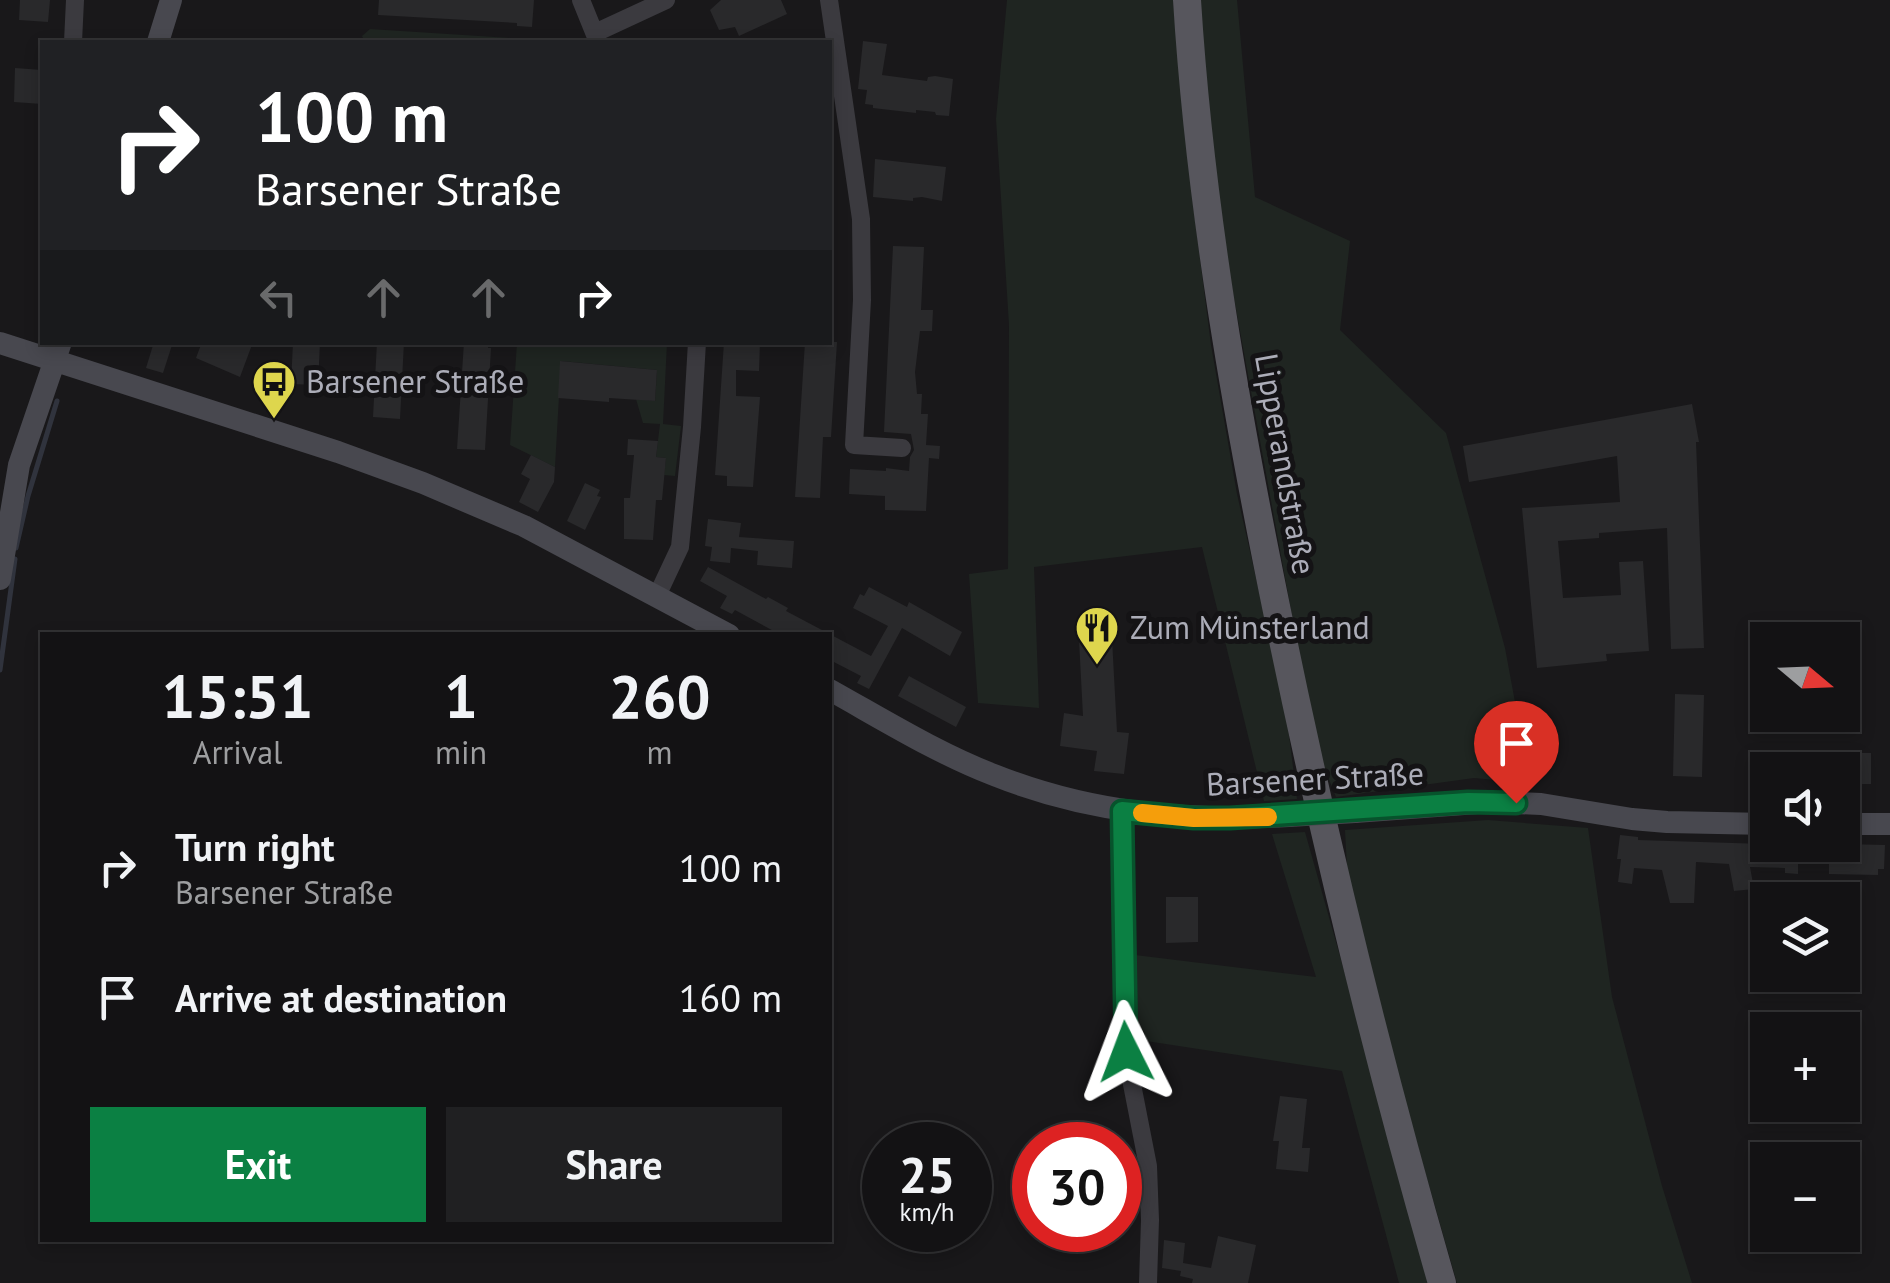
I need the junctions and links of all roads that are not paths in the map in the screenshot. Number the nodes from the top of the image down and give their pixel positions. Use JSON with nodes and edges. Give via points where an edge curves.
{"nodes":[{"id":1,"x":76,"y":0,"type":"edge"},
{"id":2,"x":171,"y":0,"type":"edge"},
{"id":3,"x":581,"y":0,"type":"edge"},
{"id":4,"x":666,"y":0,"type":"edge"},
{"id":5,"x":829,"y":0,"type":"edge"},
{"id":6,"x":1187,"y":0,"type":"edge"},
{"id":7,"x":597,"y":38,"type":"edge"},
{"id":8,"x":72,"y":40,"type":"edge"},
{"id":9,"x":159,"y":40,"type":"edge"},
{"id":10,"x":0,"y":343,"type":"edge"},
{"id":11,"x":696,"y":345,"type":"edge"},
{"id":12,"x":58,"y":352,"type":"edge"},
{"id":13,"x":902,"y":448,"type":"dead end"},
{"id":14,"x":0,"y":579,"type":"edge"},
{"id":15,"x":658,"y":596,"type":"junction"},
{"id":16,"x":724,"y":632,"type":"edge"},
{"id":17,"x":832,"y":691,"type":"edge"},
{"id":18,"x":1122,"y":811,"type":"junction"},
{"id":19,"x":1750,"y":824,"type":"edge"},
{"id":20,"x":1860,"y":824,"type":"edge"},
{"id":21,"x":1890,"y":824,"type":"edge"},
{"id":22,"x":1148,"y":1283,"type":"edge"},
{"id":23,"x":1442,"y":1283,"type":"edge"}],
"edges":[{"from":1,"to":8,"type":"street"},
{"from":2,"to":9,"type":"street"},
{"from":3,"to":7,"type":"street"},
{"from":4,"to":7,"type":"street"},
{"from":5,"to":13,"type":"street","via":[[861,219],[854,445]]},
{"from":6,"to":23,"type":"main road","name":"Lipperandstraße","via":[[1208,210],[1261,535],[1312,781]]},
{"from":10,"to":12,"type":"street"},
{"from":11,"to":15,"type":"street","via":[[680,547]]},
{"from":12,"to":14,"type":"street","via":[[16,476]]},
{"from":12,"to":15,"type":"street","via":[[423,483]]},
{"from":15,"to":16,"type":"street"},
{"from":17,"to":18,"type":"street","name":"Barsener Straße","via":[[991,774]]},
{"from":18,"to":19,"type":"street","name":"Barsener Straße","bridge":true,"via":[[1289,816],[1491,802],[1667,822]]},
{"from":18,"to":22,"type":"street","via":[[1126,1052],[1148,1166]]},
{"from":20,"to":21,"type":"street"}]}
